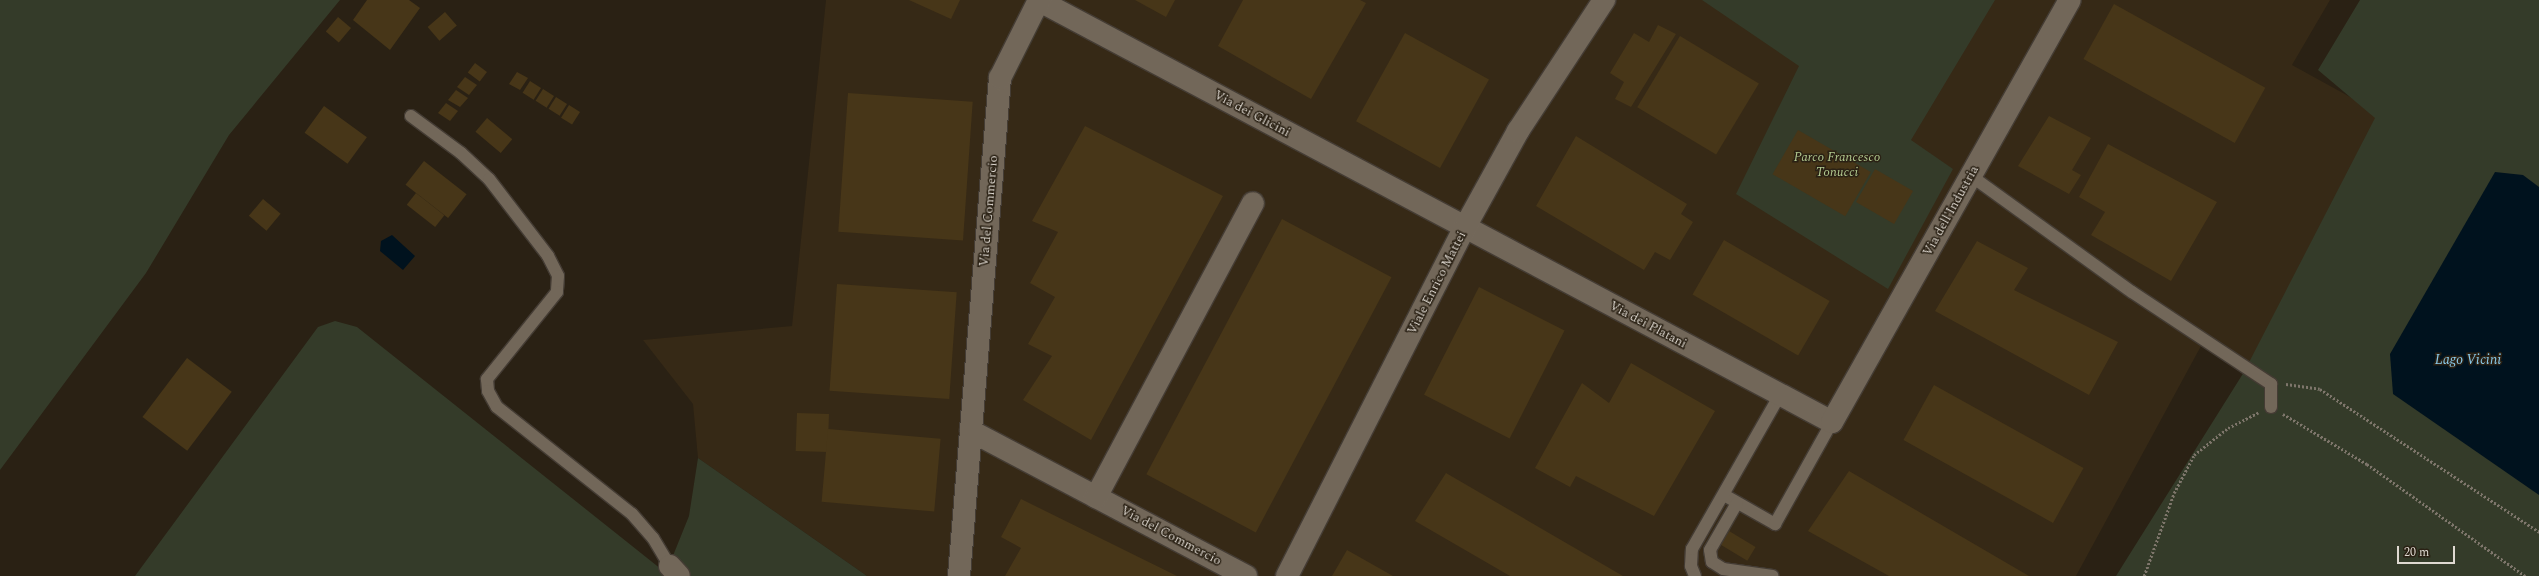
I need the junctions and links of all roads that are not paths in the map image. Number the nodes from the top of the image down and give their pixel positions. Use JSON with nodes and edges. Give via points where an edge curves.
{"nodes":[{"id":1,"x":1038,"y":0,"type":"edge"},
{"id":2,"x":1604,"y":0,"type":"edge"},
{"id":3,"x":2070,"y":0,"type":"edge"},
{"id":4,"x":411,"y":116,"type":"dead end"},
{"id":5,"x":1971,"y":176,"type":"junction"},
{"id":6,"x":1253,"y":202,"type":"dead end"},
{"id":7,"x":1465,"y":227,"type":"junction"},
{"id":8,"x":1780,"y":395,"type":"junction"},
{"id":9,"x":2271,"y":407,"type":"road end"},
{"id":10,"x":1832,"y":422,"type":"junction"},
{"id":11,"x":971,"y":431,"type":"junction"},
{"id":12,"x":1724,"y":495,"type":"junction"},
{"id":13,"x":1096,"y":497,"type":"junction"},
{"id":14,"x":1737,"y":503,"type":"junction"},
{"id":15,"x":675,"y":571,"type":"edge"},
{"id":16,"x":959,"y":576,"type":"edge"},
{"id":17,"x":1246,"y":576,"type":"edge"},
{"id":18,"x":1287,"y":576,"type":"edge"},
{"id":19,"x":1695,"y":576,"type":"edge"},
{"id":20,"x":1773,"y":576,"type":"edge"}],
"edges":[{"from":1,"to":7,"type":"street","name":"Via dei Glicini"},
{"from":1,"to":11,"type":"street","name":"Via del Commercio","via":[[1000,78]]},
{"from":2,"to":7,"type":"street","name":"Viale Enrico Mattei","via":[[1518,131]]},
{"from":3,"to":5,"type":"street","name":"Via dell'Industria"},
{"from":4,"to":15,"type":"lane","via":[[461,153],[489,180],[548,256],[558,276],[557,292],[487,379],[488,391],[497,407],[632,514],[653,538]]},
{"from":5,"to":9,"type":"lane","via":[[2132,292],[2271,384]]},
{"from":5,"to":10,"type":"street","name":"Via dell'Industria"},
{"from":6,"to":13,"type":"street"},
{"from":7,"to":8,"type":"street","name":"Via dei Platani"},
{"from":7,"to":18,"type":"street","name":"Viale Enrico Mattei"},
{"from":8,"to":10,"type":"street","name":"Via dei Platani"},
{"from":8,"to":12,"type":"lane"},
{"from":10,"to":14,"type":"lane","via":[[1774,524]]},
{"from":11,"to":13,"type":"street","name":"Via del Commercio"},
{"from":11,"to":16,"type":"street","name":"Via del Commercio"},
{"from":12,"to":14,"type":"lane"},
{"from":12,"to":19,"type":"lane","via":[[1692,549],[1691,566]]},
{"from":13,"to":17,"type":"street","name":"Via del Commercio"},
{"from":14,"to":20,"type":"lane","via":[[1710,550],[1712,562],[1723,569]]}]}
